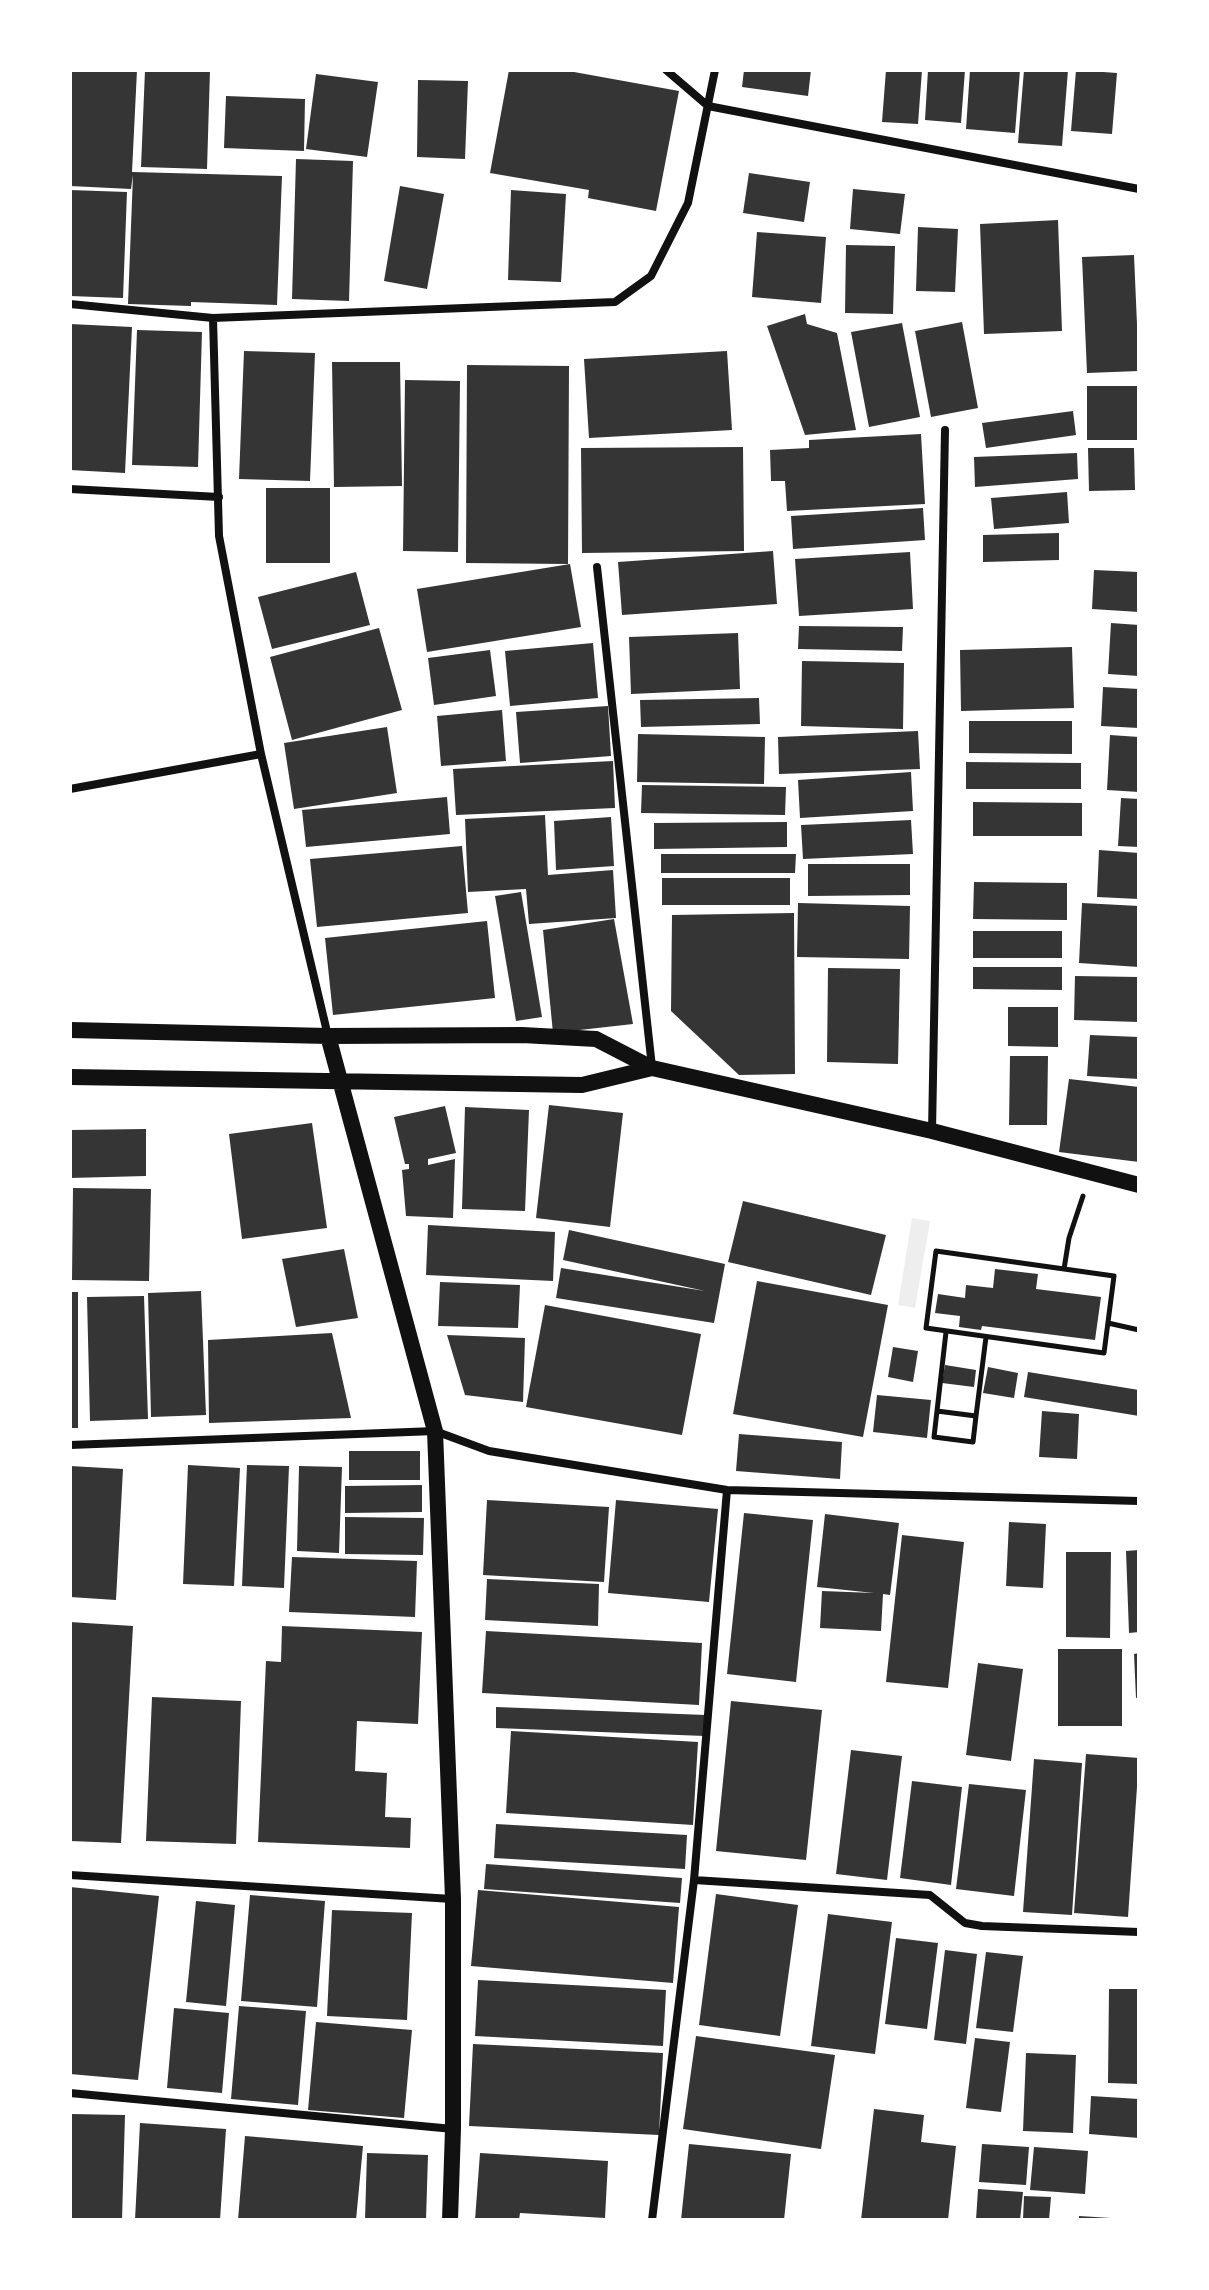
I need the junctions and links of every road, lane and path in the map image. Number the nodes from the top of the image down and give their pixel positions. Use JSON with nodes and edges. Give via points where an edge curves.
{"nodes":[{"id":1,"x":666,"y":70,"type":"edge"},
{"id":2,"x":715,"y":70,"type":"edge"},
{"id":3,"x":708,"y":106,"type":"junction"},
{"id":4,"x":1139,"y":189,"type":"edge"},
{"id":5,"x":70,"y":304,"type":"edge"},
{"id":6,"x":213,"y":318,"type":"junction"},
{"id":7,"x":945,"y":430,"type":"dead end"},
{"id":8,"x":70,"y":489,"type":"edge"},
{"id":9,"x":219,"y":497,"type":"junction"},
{"id":10,"x":597,"y":567,"type":"dead end"},
{"id":11,"x":261,"y":754,"type":"junction"},
{"id":12,"x":70,"y":789,"type":"edge"},
{"id":13,"x":70,"y":1030,"type":"edge"},
{"id":14,"x":328,"y":1036,"type":"junction"},
{"id":15,"x":652,"y":1068,"type":"junction"},
{"id":16,"x":70,"y":1077,"type":"edge"},
{"id":17,"x":340,"y":1082,"type":"junction"},
{"id":18,"x":932,"y":1131,"type":"junction"},
{"id":19,"x":1091,"y":1172,"type":"junction"},
{"id":20,"x":1139,"y":1185,"type":"edge"},
{"id":21,"x":1064,"y":1269,"type":"junction"},
{"id":22,"x":1108,"y":1323,"type":"junction"},
{"id":23,"x":1139,"y":1330,"type":"edge"},
{"id":24,"x":946,"y":1332,"type":"junction"},
{"id":25,"x":986,"y":1337,"type":"junction"},
{"id":26,"x":937,"y":1411,"type":"junction"},
{"id":27,"x":976,"y":1416,"type":"junction"},
{"id":28,"x":435,"y":1431,"type":"junction"},
{"id":29,"x":70,"y":1445,"type":"edge"},
{"id":30,"x":727,"y":1490,"type":"junction"},
{"id":31,"x":1139,"y":1501,"type":"edge"},
{"id":32,"x":70,"y":1875,"type":"edge"},
{"id":33,"x":694,"y":1880,"type":"junction"},
{"id":34,"x":453,"y":1899,"type":"junction"},
{"id":35,"x":1139,"y":1932,"type":"edge"},
{"id":36,"x":70,"y":2093,"type":"edge"},
{"id":37,"x":453,"y":2129,"type":"junction"},
{"id":38,"x":450,"y":2220,"type":"edge"},
{"id":39,"x":652,"y":2220,"type":"edge"}],
"edges":[{"from":1,"to":3,"type":"street"},
{"from":2,"to":3,"type":"street"},
{"from":3,"to":4,"type":"street"},
{"from":3,"to":6,"type":"street","via":[[688,203],[651,276],[615,302]]},
{"from":5,"to":6,"type":"street"},
{"from":6,"to":9,"type":"street"},
{"from":7,"to":18,"type":"street"},
{"from":8,"to":9,"type":"street"},
{"from":9,"to":11,"type":"street","via":[[219,536]]},
{"from":10,"to":15,"type":"street"},
{"from":11,"to":12,"type":"street"},
{"from":11,"to":14,"type":"street"},
{"from":13,"to":14,"type":"main road"},
{"from":14,"to":15,"type":"main road","via":[[596,1039]]},
{"from":14,"to":17,"type":"main road"},
{"from":15,"to":17,"type":"main road","via":[[582,1085]]},
{"from":15,"to":18,"type":"main road"},
{"from":16,"to":17,"type":"main road"},
{"from":17,"to":28,"type":"main road"},
{"from":18,"to":19,"type":"main road"},
{"from":19,"to":20,"type":"main road"},
{"from":19,"to":21,"type":"path"},
{"from":21,"to":22,"type":"path","via":[[1114,1276]]},
{"from":21,"to":24,"type":"path","via":[[936,1251],[926,1328]]},
{"from":22,"to":23,"type":"path"},
{"from":22,"to":25,"type":"path","via":[[1104,1353]]},
{"from":24,"to":25,"type":"path"},
{"from":24,"to":26,"type":"path"},
{"from":25,"to":27,"type":"path"},
{"from":26,"to":27,"type":"path"},
{"from":26,"to":27,"type":"path","via":[[934,1437],[973,1442]]},
{"from":28,"to":29,"type":"street"},
{"from":28,"to":30,"type":"street","via":[[489,1451]]},
{"from":28,"to":34,"type":"main road"},
{"from":30,"to":31,"type":"street"},
{"from":30,"to":33,"type":"street"},
{"from":32,"to":34,"type":"street"},
{"from":33,"to":35,"type":"street","via":[[930,1895],[965,1923]]},
{"from":33,"to":39,"type":"street"},
{"from":34,"to":37,"type":"main road"},
{"from":36,"to":37,"type":"street"},
{"from":37,"to":38,"type":"main road"}]}
